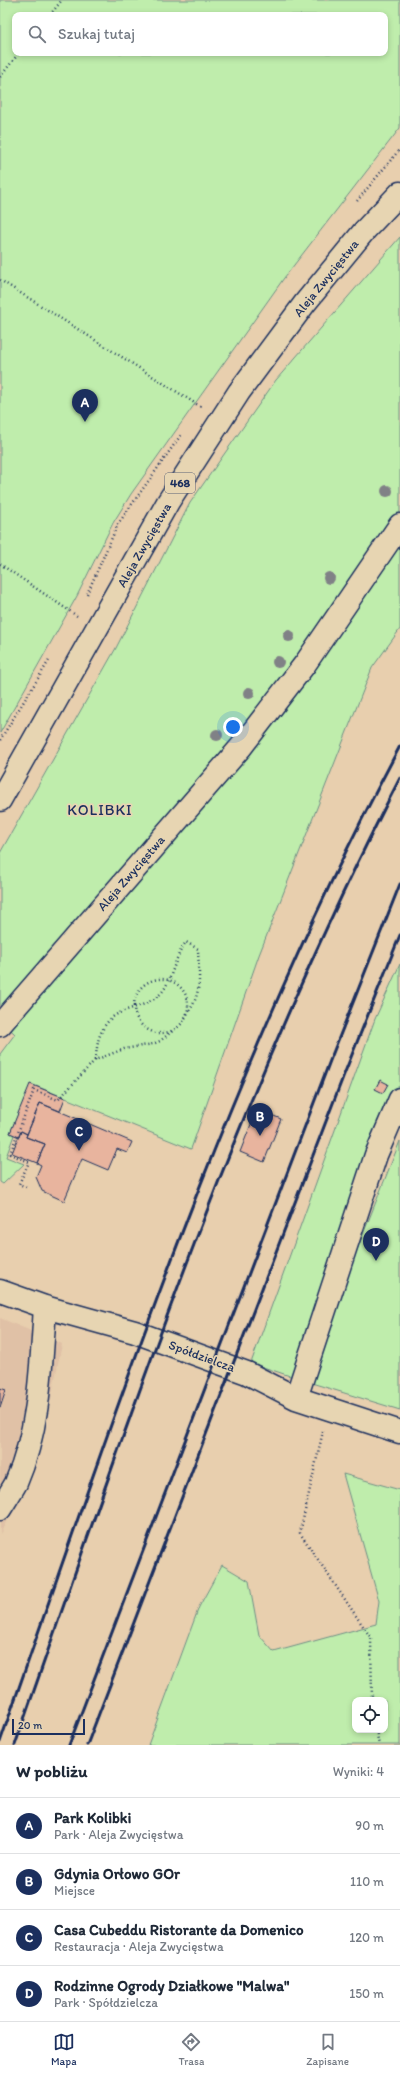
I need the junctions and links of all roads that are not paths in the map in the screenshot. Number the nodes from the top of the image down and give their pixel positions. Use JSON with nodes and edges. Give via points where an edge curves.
{"nodes":[{"id":1,"x":400,"y":193,"type":"edge"},
{"id":2,"x":400,"y":525,"type":"edge"},
{"id":3,"x":0,"y":800,"type":"edge"},
{"id":4,"x":0,"y":1025,"type":"edge"},
{"id":5,"x":400,"y":1099,"type":"edge"},
{"id":6,"x":0,"y":1292,"type":"edge"},
{"id":7,"x":45,"y":1307,"type":"junction"},
{"id":8,"x":296,"y":1398,"type":"junction"},
{"id":9,"x":400,"y":1432,"type":"edge"},
{"id":10,"x":0,"y":1509,"type":"edge"}],
"edges":[{"from":1,"to":3,"type":"main road","name":"Aleja Zwycięstwa","number":"468","via":[[365,230],[315,291],[239,392],[168,502]]},
{"from":2,"to":4,"type":"main road","name":"Aleja Zwycięstwa","via":[[305,664],[241,746]]},
{"from":5,"to":8,"type":"main road","via":[[376,1155]]},
{"from":6,"to":7,"type":"main road","name":"Spółdzielcza"},
{"from":7,"to":8,"type":"main road","name":"Spółdzielcza","via":[[135,1332],[247,1373]]},
{"from":7,"to":10,"type":"main road","via":[[39,1397],[16,1483]]},
{"from":8,"to":9,"type":"main road","name":"Spółdzielcza"}]}
